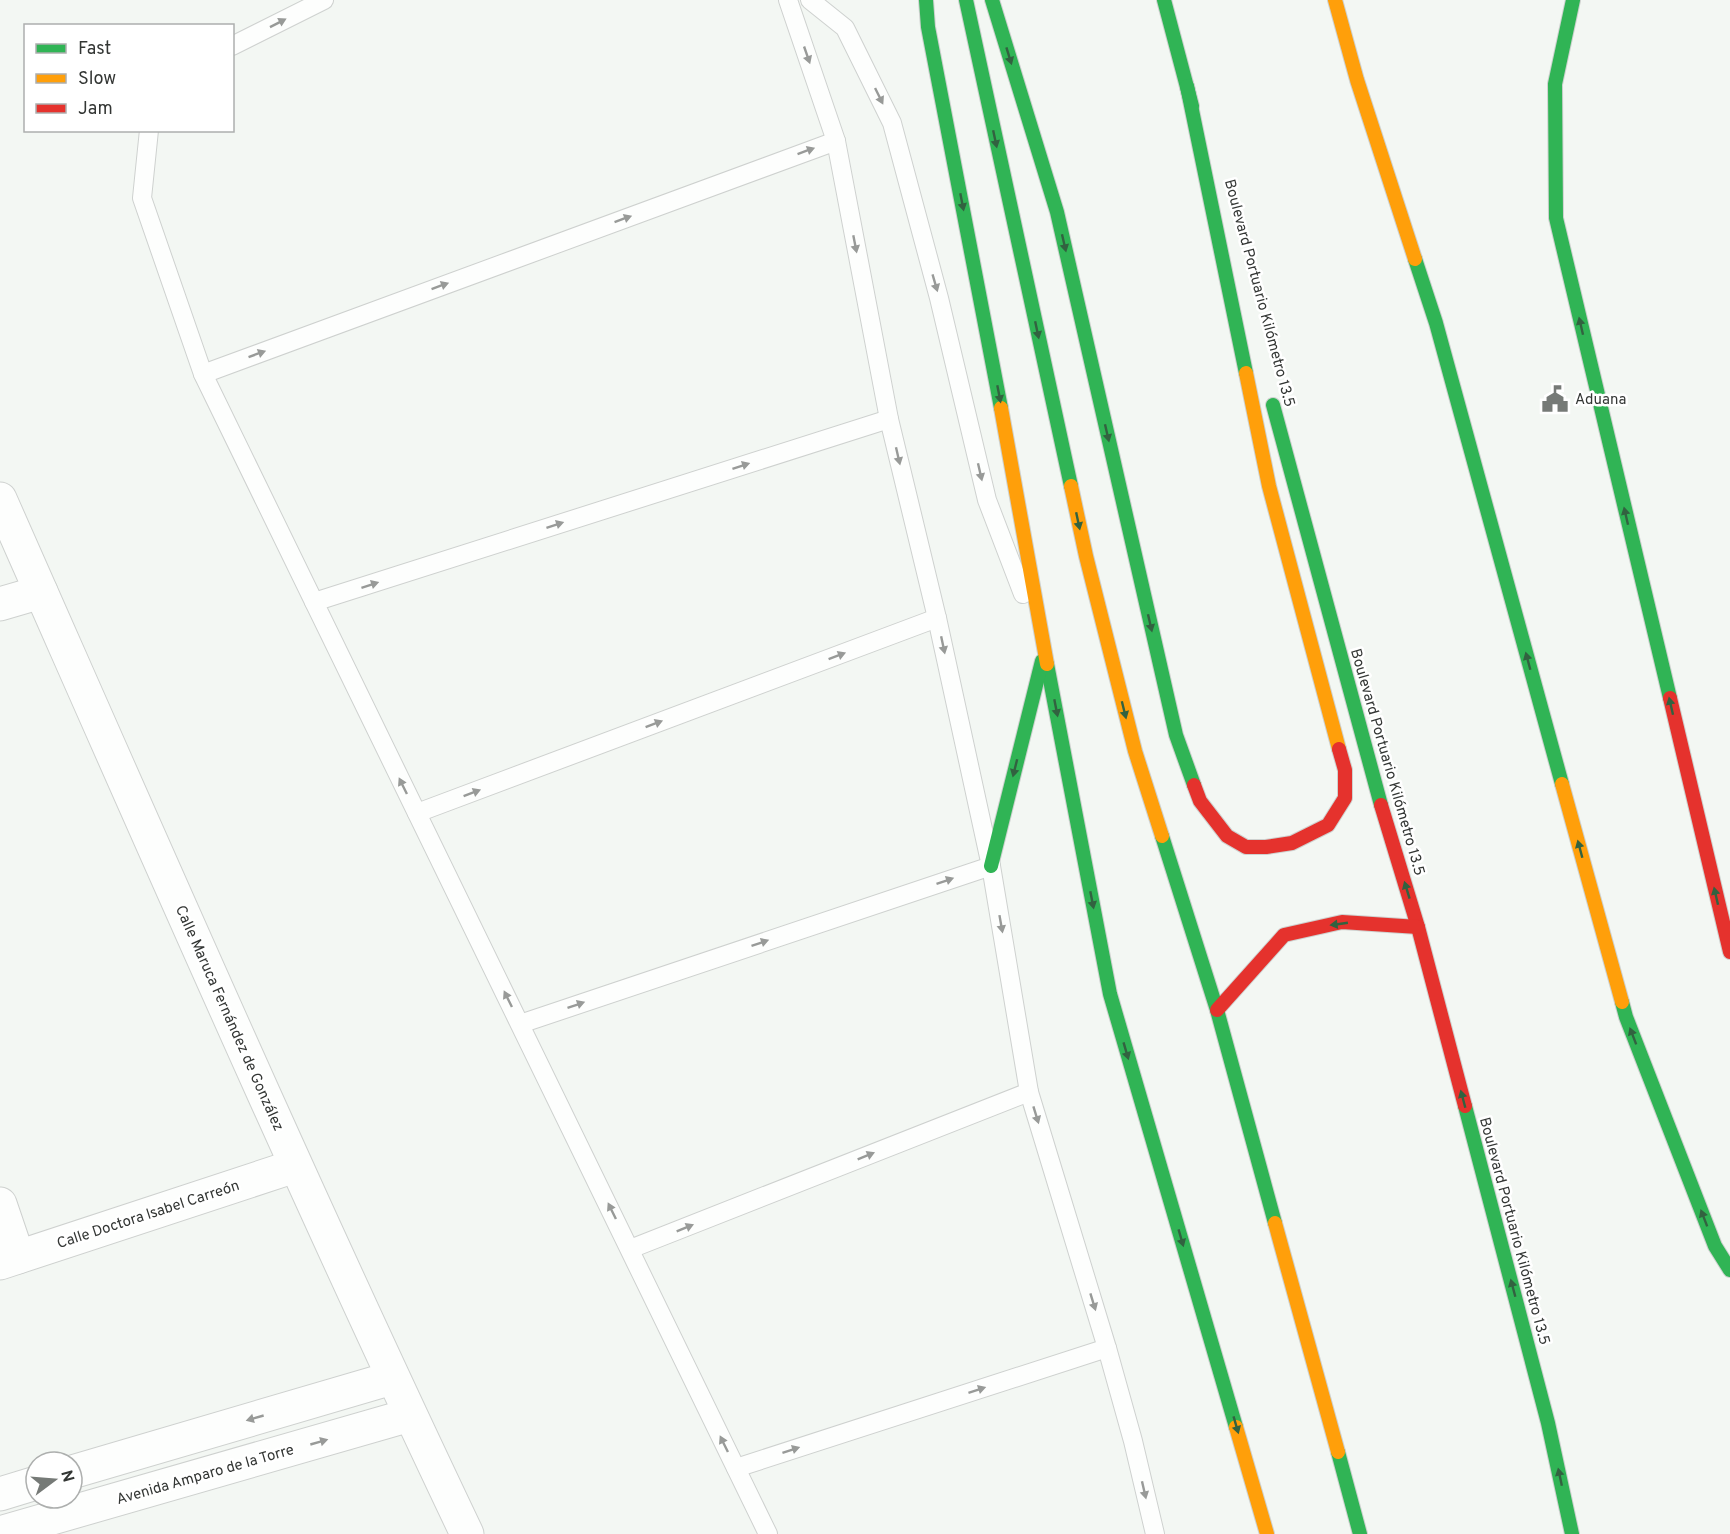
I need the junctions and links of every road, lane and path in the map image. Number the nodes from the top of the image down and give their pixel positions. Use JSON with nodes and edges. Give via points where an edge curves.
{"nodes":[{"id":1,"x":324,"y":0,"type":"edge"},
{"id":2,"x":788,"y":0,"type":"edge"},
{"id":3,"x":810,"y":0,"type":"edge"},
{"id":4,"x":926,"y":0,"type":"edge"},
{"id":5,"x":966,"y":0,"type":"edge"},
{"id":6,"x":992,"y":0,"type":"edge"},
{"id":7,"x":1164,"y":0,"type":"edge"},
{"id":8,"x":1335,"y":0,"type":"edge"},
{"id":9,"x":1573,"y":0,"type":"edge"},
{"id":10,"x":234,"y":45,"type":"edge"},
{"id":11,"x":1186,"y":86,"type":"junction"},
{"id":12,"x":148,"y":132,"type":"edge"},
{"id":13,"x":836,"y":141,"type":"junction"},
{"id":14,"x":1246,"y":304,"type":"dead end"},
{"id":15,"x":202,"y":374,"type":"junction"},
{"id":16,"x":1271,"y":396,"type":"dead end"},
{"id":17,"x":889,"y":419,"type":"junction"},
{"id":18,"x":0,"y":499,"type":"edge"},
{"id":19,"x":41,"y":592,"type":"junction"},
{"id":20,"x":314,"y":602,"type":"junction"},
{"id":21,"x":0,"y":604,"type":"edge"},
{"id":22,"x":937,"y":618,"type":"junction"},
{"id":23,"x":1045,"y":651,"type":"junction"},
{"id":24,"x":417,"y":813,"type":"junction"},
{"id":25,"x":991,"y":866,"type":"junction"},
{"id":26,"x":1418,"y":927,"type":"junction"},
{"id":27,"x":1730,"y":952,"type":"edge"},
{"id":28,"x":1217,"y":1010,"type":"junction"},
{"id":29,"x":520,"y":1024,"type":"junction"},
{"id":30,"x":1029,"y":1092,"type":"junction"},
{"id":31,"x":295,"y":1166,"type":"junction"},
{"id":32,"x":0,"y":1204,"type":"edge"},
{"id":33,"x":630,"y":1250,"type":"junction"},
{"id":34,"x":9,"y":1260,"type":"edge"},
{"id":35,"x":1730,"y":1270,"type":"edge"},
{"id":36,"x":1107,"y":1348,"type":"junction"},
{"id":37,"x":392,"y":1378,"type":"junction"},
{"id":38,"x":410,"y":1415,"type":"junction"},
{"id":39,"x":736,"y":1468,"type":"junction"},
{"id":40,"x":84,"y":1469,"type":"edge"},
{"id":41,"x":84,"y":1481,"type":"edge"},
{"id":42,"x":24,"y":1487,"type":"edge"},
{"id":43,"x":0,"y":1494,"type":"edge"},
{"id":44,"x":96,"y":1506,"type":"junction"},
{"id":45,"x":0,"y":1533,"type":"edge"},
{"id":46,"x":467,"y":1534,"type":"edge"},
{"id":47,"x":768,"y":1534,"type":"edge"},
{"id":48,"x":1155,"y":1534,"type":"edge"},
{"id":49,"x":1267,"y":1534,"type":"edge"},
{"id":50,"x":1360,"y":1534,"type":"edge"},
{"id":51,"x":1572,"y":1534,"type":"edge"}],
"edges":[{"from":10,"to":1,"type":"lane","one_way":true},
{"from":2,"to":13,"type":"lane","one_way":true},
{"from":3,"to":23,"type":"lane","one_way":true,"via":[[845,28],[892,123],[987,500]]},
{"from":4,"to":23,"type":"main road","one_way":true,"via":[[930,39]]},
{"from":5,"to":28,"type":"main road","one_way":true,"via":[[1104,631],[1135,751]]},
{"from":6,"to":11,"type":"main road","one_way":true,"via":[[1057,212],[1176,735],[1200,801],[1227,836],[1246,847],[1266,847],[1292,843],[1328,825],[1346,798],[1345,770],[1269,486]]},
{"from":7,"to":11,"type":"main road","name":"Boulevard Portuario Kilómetro 13.5"},
{"from":35,"to":8,"type":"main road","one_way":true,"via":[[1715,1246],[1626,1017],[1436,323]]},
{"from":27,"to":9,"type":"main road","one_way":true,"via":[[1556,218],[1555,84]]},
{"from":11,"to":14,"type":"main road","name":"Boulevard Portuario Kilómetro 13.5"},
{"from":12,"to":15,"type":"lane","via":[[142,198]]},
{"from":15,"to":13,"type":"lane","one_way":true},
{"from":13,"to":17,"type":"lane","one_way":true},
{"from":15,"to":20,"type":"lane"},
{"from":26,"to":16,"type":"main road","name":"Boulevard Portuario Kilómetro 13.5","one_way":true},
{"from":20,"to":17,"type":"lane","one_way":true},
{"from":17,"to":22,"type":"lane","one_way":true},
{"from":18,"to":19,"type":"street","name":"Calle Maruca Fernández de González"},
{"from":19,"to":21,"type":"street"},
{"from":19,"to":31,"type":"street","name":"Calle Maruca Fernández de González"},
{"from":24,"to":20,"type":"lane","one_way":true},
{"from":24,"to":22,"type":"lane","one_way":true},
{"from":22,"to":25,"type":"lane","one_way":true},
{"from":23,"to":25,"type":"main road","one_way":true},
{"from":23,"to":49,"type":"main road","one_way":true,"via":[[1110,994]]},
{"from":29,"to":24,"type":"lane","one_way":true},
{"from":29,"to":25,"type":"lane","one_way":true},
{"from":25,"to":30,"type":"lane","one_way":true},
{"from":26,"to":28,"type":"main road","one_way":true,"via":[[1342,922],[1284,935]]},
{"from":51,"to":26,"type":"main road","name":"Boulevard Portuario Kilómetro 13.5","one_way":true,"via":[[1548,1423]]},
{"from":28,"to":50,"type":"main road"},
{"from":33,"to":29,"type":"lane","one_way":true},
{"from":33,"to":30,"type":"lane","one_way":true},
{"from":30,"to":36,"type":"lane","one_way":true},
{"from":31,"to":34,"type":"street","name":"Calle Doctora Isabel Carreón"},
{"from":31,"to":37,"type":"street","name":"Calle Maruca Fernández de González"},
{"from":32,"to":34,"type":"street"},
{"from":39,"to":33,"type":"lane","one_way":true},
{"from":39,"to":36,"type":"lane","one_way":true},
{"from":36,"to":48,"type":"lane","one_way":true},
{"from":37,"to":38,"type":"street","name":"Calle Maruca Fernández de González"},
{"from":37,"to":40,"type":"street","one_way":true},
{"from":44,"to":38,"type":"street","name":"Avenida Amparo de la Torre","one_way":true},
{"from":38,"to":46,"type":"street","name":"Calle Maruca Fernández de González"},
{"from":39,"to":47,"type":"lane"},
{"from":41,"to":44,"type":"street"},
{"from":42,"to":43,"type":"street"},
{"from":44,"to":45,"type":"street","name":"Avenida Amparo de la Torre"}]}
